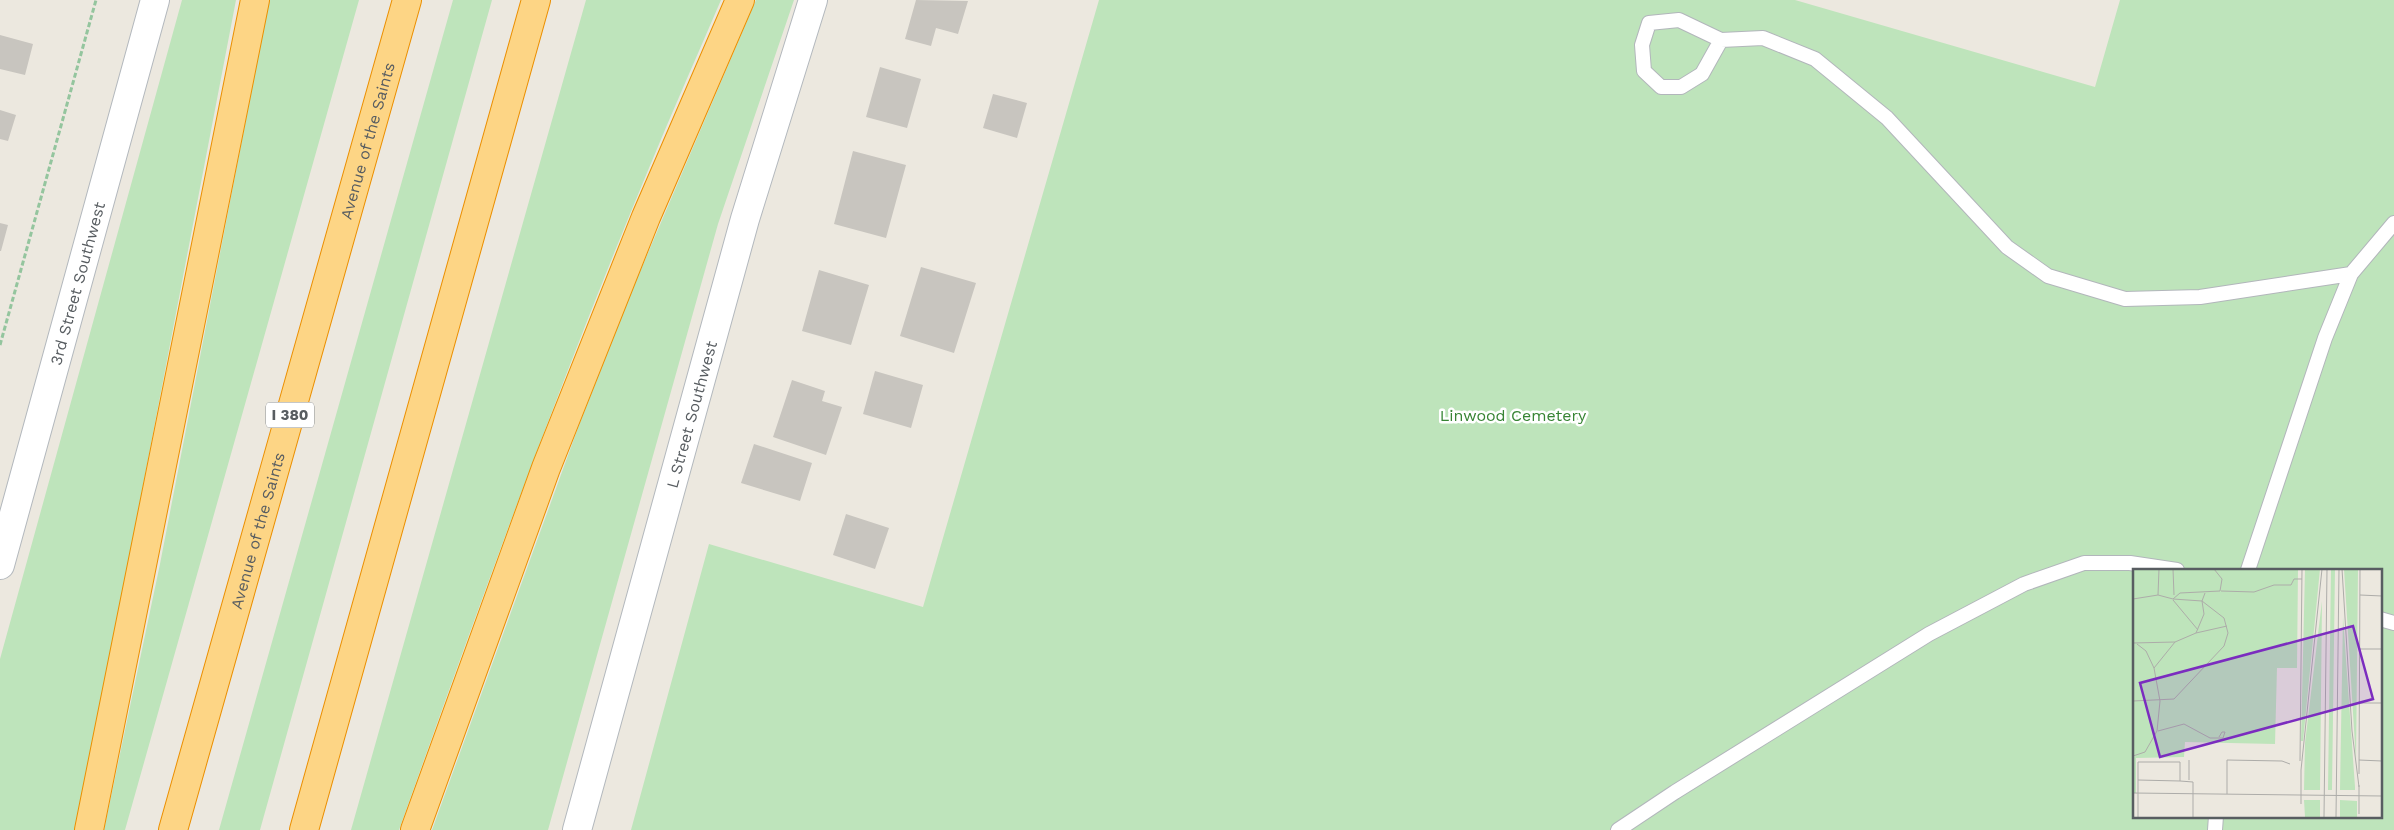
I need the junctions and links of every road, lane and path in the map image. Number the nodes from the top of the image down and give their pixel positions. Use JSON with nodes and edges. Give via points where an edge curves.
{"nodes":[{"id":1,"x":96,"y":0,"type":"edge"},
{"id":2,"x":155,"y":0,"type":"edge"},
{"id":3,"x":255,"y":0,"type":"edge"},
{"id":4,"x":407,"y":0,"type":"edge"},
{"id":5,"x":536,"y":0,"type":"edge"},
{"id":6,"x":740,"y":0,"type":"edge"},
{"id":7,"x":813,"y":0,"type":"edge"},
{"id":8,"x":1721,"y":40,"type":"junction"},
{"id":9,"x":2394,"y":223,"type":"edge"},
{"id":10,"x":2352,"y":274,"type":"junction"},
{"id":11,"x":0,"y":345,"type":"edge"},
{"id":12,"x":0,"y":565,"type":"edge"},
{"id":13,"x":2171,"y":569,"type":"edge"},
{"id":14,"x":2248,"y":569,"type":"edge"},
{"id":15,"x":89,"y":830,"type":"edge"},
{"id":16,"x":173,"y":830,"type":"edge"},
{"id":17,"x":304,"y":830,"type":"edge"},
{"id":18,"x":415,"y":830,"type":"edge"},
{"id":19,"x":577,"y":830,"type":"edge"},
{"id":20,"x":1618,"y":830,"type":"edge"}],
"edges":[{"from":1,"to":11,"type":"path"},
{"from":2,"to":12,"type":"street","name":"3rd Street Southwest"},
{"from":3,"to":15,"type":"highway"},
{"from":4,"to":16,"type":"highway","name":"Avenue of the Saints","number":"I 380"},
{"from":5,"to":17,"type":"highway"},
{"from":6,"to":18,"type":"highway","via":[[646,217],[546,468]]},
{"from":7,"to":19,"type":"street","name":"L Street Southwest","via":[[745,219]]},
{"from":8,"to":8,"type":"lane","via":[[1679,20],[1649,23],[1642,44],[1644,71],[1661,87],[1681,87],[1702,74]]},
{"from":8,"to":10,"type":"lane","via":[[1763,38],[1815,58],[1887,118],[2008,247],[2048,276],[2125,299],[2200,297]]},
{"from":9,"to":10,"type":"lane"},
{"from":10,"to":14,"type":"lane","via":[[2325,338]]},
{"from":13,"to":20,"type":"lane","via":[[2130,563],[2084,564],[2024,584],[1929,634]]}]}
